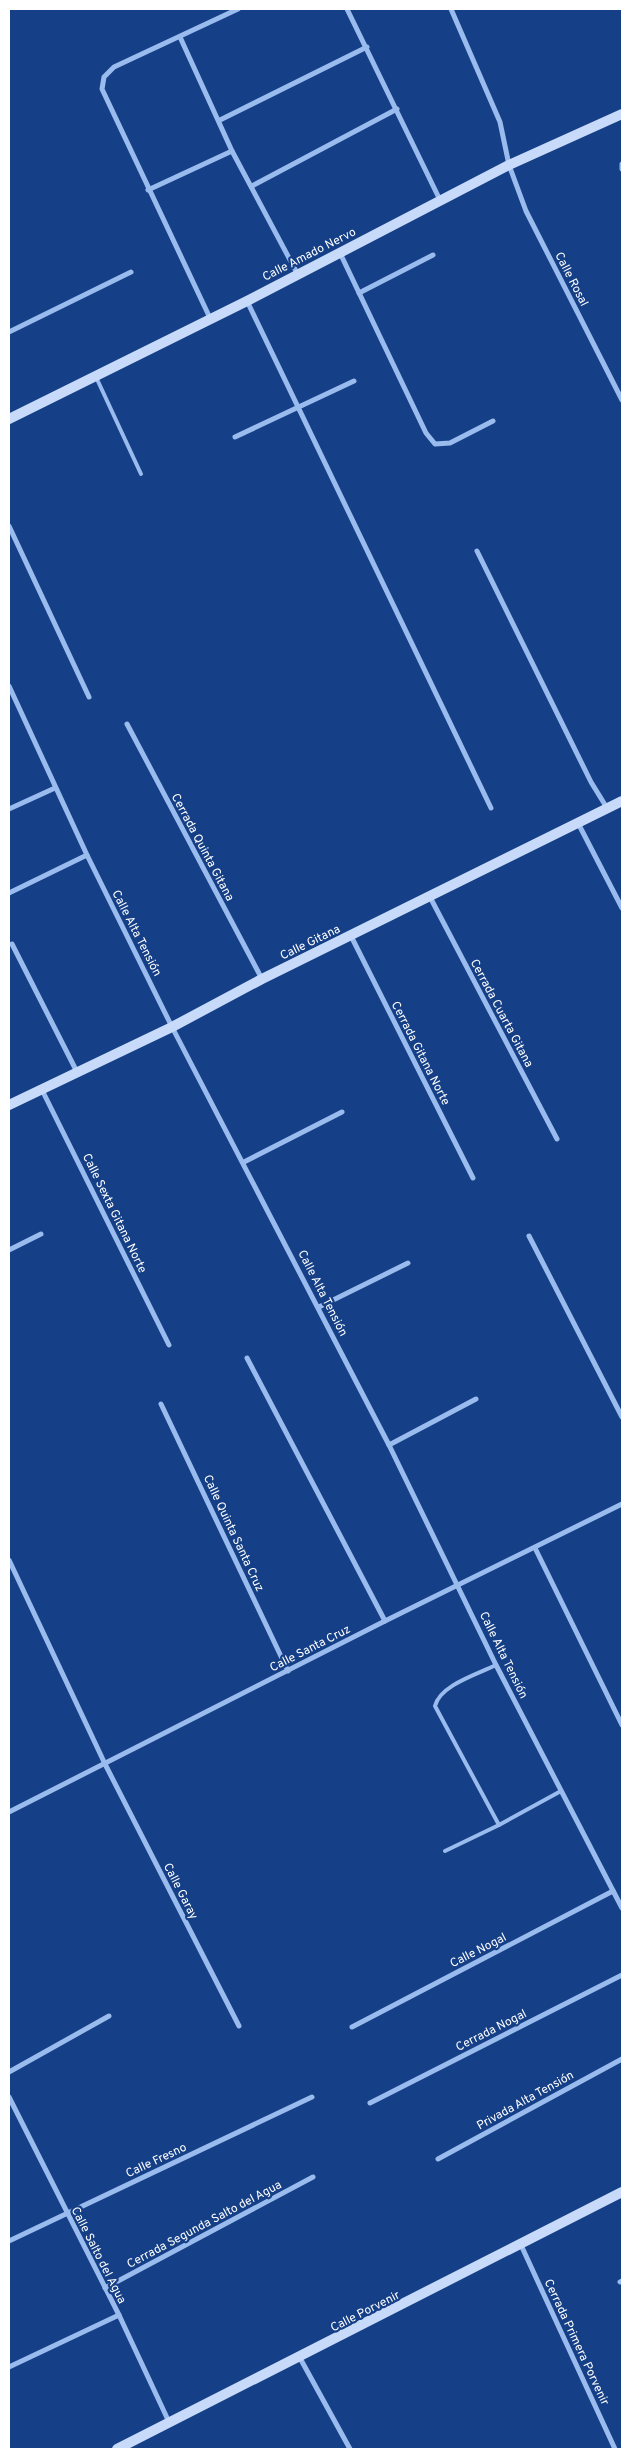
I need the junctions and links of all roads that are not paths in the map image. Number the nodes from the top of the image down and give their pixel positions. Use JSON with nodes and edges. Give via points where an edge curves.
{"nodes":[{"id":1,"x":238,"y":9,"type":"edge"},
{"id":2,"x":347,"y":9,"type":"edge"},
{"id":3,"x":451,"y":9,"type":"edge"},
{"id":4,"x":180,"y":37,"type":"junction"},
{"id":5,"x":367,"y":47,"type":"junction"},
{"id":6,"x":397,"y":109,"type":"junction"},
{"id":7,"x":622,"y":114,"type":"edge"},
{"id":8,"x":220,"y":120,"type":"junction"},
{"id":9,"x":232,"y":151,"type":"junction"},
{"id":10,"x":622,"y":164,"type":"edge"},
{"id":11,"x":509,"y":165,"type":"junction"},
{"id":12,"x":622,"y":169,"type":"edge"},
{"id":13,"x":252,"y":186,"type":"junction"},
{"id":14,"x":148,"y":190,"type":"junction"},
{"id":15,"x":440,"y":200,"type":"junction"},
{"id":16,"x":339,"y":253,"type":"junction"},
{"id":17,"x":433,"y":256,"type":"dead end"},
{"id":18,"x":131,"y":272,"type":"dead end"},
{"id":19,"x":297,"y":273,"type":"junction"},
{"id":20,"x":359,"y":292,"type":"junction"},
{"id":21,"x":246,"y":301,"type":"junction"},
{"id":22,"x":210,"y":318,"type":"junction"},
{"id":23,"x":9,"y":332,"type":"edge"},
{"id":24,"x":96,"y":375,"type":"junction"},
{"id":25,"x":354,"y":381,"type":"dead end"},
{"id":26,"x":622,"y":400,"type":"edge"},
{"id":27,"x":297,"y":408,"type":"junction"},
{"id":28,"x":9,"y":419,"type":"edge"},
{"id":29,"x":493,"y":420,"type":"dead end"},
{"id":30,"x":236,"y":437,"type":"dead end"},
{"id":31,"x":140,"y":474,"type":"dead end"},
{"id":32,"x":9,"y":526,"type":"edge"},
{"id":33,"x":477,"y":551,"type":"dead end"},
{"id":34,"x":9,"y":686,"type":"edge"},
{"id":35,"x":88,"y":696,"type":"dead end"},
{"id":36,"x":127,"y":724,"type":"dead end"},
{"id":37,"x":55,"y":788,"type":"junction"},
{"id":38,"x":622,"y":801,"type":"edge"},
{"id":39,"x":491,"y":808,"type":"dead end"},
{"id":40,"x":607,"y":808,"type":"junction"},
{"id":41,"x":9,"y":809,"type":"edge"},
{"id":42,"x":578,"y":823,"type":"junction"},
{"id":43,"x":86,"y":855,"type":"junction"},
{"id":44,"x":9,"y":893,"type":"edge"},
{"id":45,"x":430,"y":897,"type":"junction"},
{"id":46,"x":622,"y":908,"type":"edge"},
{"id":47,"x":351,"y":936,"type":"junction"},
{"id":48,"x":12,"y":944,"type":"dead end"},
{"id":49,"x":262,"y":979,"type":"junction"},
{"id":50,"x":172,"y":1027,"type":"junction"},
{"id":51,"x":77,"y":1072,"type":"junction"},
{"id":52,"x":42,"y":1090,"type":"junction"},
{"id":53,"x":9,"y":1105,"type":"edge"},
{"id":54,"x":342,"y":1112,"type":"dead end"},
{"id":55,"x":557,"y":1139,"type":"dead end"},
{"id":56,"x":244,"y":1162,"type":"junction"},
{"id":57,"x":473,"y":1178,"type":"dead end"},
{"id":58,"x":41,"y":1234,"type":"dead end"},
{"id":59,"x":529,"y":1236,"type":"dead end"},
{"id":60,"x":9,"y":1250,"type":"edge"},
{"id":61,"x":408,"y":1263,"type":"dead end"},
{"id":62,"x":319,"y":1307,"type":"junction"},
{"id":63,"x":169,"y":1345,"type":"dead end"},
{"id":64,"x":247,"y":1358,"type":"dead end"},
{"id":65,"x":476,"y":1400,"type":"dead end"},
{"id":66,"x":161,"y":1404,"type":"dead end"},
{"id":67,"x":622,"y":1417,"type":"edge"},
{"id":68,"x":389,"y":1444,"type":"junction"},
{"id":69,"x":622,"y":1504,"type":"edge"},
{"id":70,"x":535,"y":1548,"type":"junction"},
{"id":71,"x":9,"y":1560,"type":"edge"},
{"id":72,"x":459,"y":1584,"type":"junction"},
{"id":73,"x":385,"y":1621,"type":"junction"},
{"id":74,"x":496,"y":1665,"type":"junction"},
{"id":75,"x":288,"y":1670,"type":"junction"},
{"id":76,"x":622,"y":1725,"type":"edge"},
{"id":77,"x":105,"y":1764,"type":"junction"},
{"id":78,"x":562,"y":1792,"type":"junction"},
{"id":79,"x":9,"y":1812,"type":"edge"},
{"id":80,"x":499,"y":1825,"type":"junction"},
{"id":81,"x":445,"y":1851,"type":"dead end"},
{"id":82,"x":613,"y":1891,"type":"junction"},
{"id":83,"x":622,"y":1908,"type":"edge"},
{"id":84,"x":622,"y":1975,"type":"edge"},
{"id":85,"x":109,"y":2016,"type":"dead end"},
{"id":86,"x":239,"y":2026,"type":"dead end"},
{"id":87,"x":352,"y":2027,"type":"dead end"},
{"id":88,"x":622,"y":2059,"type":"edge"},
{"id":89,"x":9,"y":2072,"type":"edge"},
{"id":90,"x":312,"y":2097,"type":"dead end"},
{"id":91,"x":9,"y":2098,"type":"edge"},
{"id":92,"x":370,"y":2104,"type":"dead end"},
{"id":93,"x":438,"y":2159,"type":"dead end"},
{"id":94,"x":313,"y":2177,"type":"dead end"},
{"id":95,"x":622,"y":2192,"type":"edge"},
{"id":96,"x":67,"y":2213,"type":"junction"},
{"id":97,"x":9,"y":2241,"type":"edge"},
{"id":98,"x":521,"y":2245,"type":"junction"},
{"id":99,"x":106,"y":2288,"type":"junction"},
{"id":100,"x":119,"y":2315,"type":"junction"},
{"id":101,"x":300,"y":2358,"type":"junction"},
{"id":102,"x":9,"y":2367,"type":"edge"},
{"id":103,"x":170,"y":2422,"type":"junction"},
{"id":104,"x":117,"y":2449,"type":"edge"},
{"id":105,"x":350,"y":2449,"type":"edge"},
{"id":106,"x":615,"y":2449,"type":"edge"}],
"edges":[{"from":1,"to":4,"type":"street"},
{"from":2,"to":5,"type":"street"},
{"from":3,"to":11,"type":"street","name":"Calle Rosal","via":[[500,122]]},
{"from":4,"to":8,"type":"street"},
{"from":4,"to":14,"type":"street","via":[[114,67],[104,77],[102,89]]},
{"from":5,"to":6,"type":"street"},
{"from":5,"to":8,"type":"street"},
{"from":6,"to":13,"type":"street"},
{"from":6,"to":15,"type":"street"},
{"from":7,"to":11,"type":"street","name":"Calle Amado Nervo"},
{"from":8,"to":9,"type":"street"},
{"from":9,"to":13,"type":"street"},
{"from":9,"to":14,"type":"street"},
{"from":10,"to":12,"type":"street"},
{"from":11,"to":15,"type":"street","name":"Calle Amado Nervo"},
{"from":11,"to":26,"type":"street","name":"Calle Rosal","via":[[526,211]]},
{"from":13,"to":19,"type":"street"},
{"from":14,"to":22,"type":"street"},
{"from":15,"to":16,"type":"street","name":"Calle Amado Nervo"},
{"from":16,"to":19,"type":"street","name":"Calle Amado Nervo"},
{"from":16,"to":20,"type":"street"},
{"from":17,"to":20,"type":"street"},
{"from":18,"to":23,"type":"street"},
{"from":19,"to":21,"type":"street","name":"Calle Amado Nervo"},
{"from":20,"to":29,"type":"street","via":[[434,444],[450,442]]},
{"from":21,"to":22,"type":"street","name":"Calle Amado Nervo"},
{"from":21,"to":27,"type":"street"},
{"from":22,"to":24,"type":"street","name":"Calle Amado Nervo"},
{"from":24,"to":28,"type":"street","name":"Calle Amado Nervo"},
{"from":24,"to":31,"type":"lane"},
{"from":25,"to":27,"type":"street"},
{"from":27,"to":30,"type":"street"},
{"from":27,"to":39,"type":"street"},
{"from":32,"to":35,"type":"street"},
{"from":33,"to":40,"type":"street","via":[[591,782]]},
{"from":34,"to":37,"type":"street","name":"Calle Alta Tensión"},
{"from":36,"to":49,"type":"street","name":"Cerrada Quinta Gitana"},
{"from":37,"to":41,"type":"street"},
{"from":37,"to":43,"type":"street","name":"Calle Alta Tensión"},
{"from":38,"to":40,"type":"street","name":"Calle Gitana"},
{"from":40,"to":42,"type":"street","name":"Calle Gitana"},
{"from":42,"to":45,"type":"street","name":"Calle Gitana"},
{"from":42,"to":46,"type":"street"},
{"from":43,"to":44,"type":"street"},
{"from":43,"to":50,"type":"street","name":"Calle Alta Tensión"},
{"from":45,"to":47,"type":"street","name":"Calle Gitana"},
{"from":45,"to":55,"type":"street","name":"Cerrada Cuarta Gitana"},
{"from":47,"to":49,"type":"street","name":"Calle Gitana"},
{"from":47,"to":57,"type":"street","name":"Cerrada Gitana Norte"},
{"from":48,"to":51,"type":"street"},
{"from":49,"to":50,"type":"street","name":"Calle Gitana"},
{"from":50,"to":51,"type":"street","name":"Calle Gitana"},
{"from":50,"to":56,"type":"street","name":"Calle Alta Tensión"},
{"from":51,"to":52,"type":"street","name":"Calle Gitana"},
{"from":52,"to":53,"type":"street","name":"Calle Gitana"},
{"from":52,"to":63,"type":"street","name":"Calle Sexta Gitana Norte"},
{"from":54,"to":56,"type":"street"},
{"from":56,"to":62,"type":"street","name":"Calle Alta Tensión"},
{"from":58,"to":60,"type":"street"},
{"from":59,"to":67,"type":"street"},
{"from":61,"to":62,"type":"street"},
{"from":62,"to":68,"type":"street","name":"Calle Alta Tensión"},
{"from":64,"to":73,"type":"street"},
{"from":65,"to":68,"type":"street"},
{"from":66,"to":75,"type":"street","name":"Calle Quinta Santa Cruz"},
{"from":68,"to":72,"type":"street","name":"Calle Alta Tensión"},
{"from":69,"to":70,"type":"street","name":"Calle Santa Cruz"},
{"from":70,"to":72,"type":"street","name":"Calle Santa Cruz"},
{"from":70,"to":76,"type":"street"},
{"from":71,"to":77,"type":"street","name":"Calle Garay"},
{"from":72,"to":73,"type":"street","name":"Calle Santa Cruz"},
{"from":72,"to":74,"type":"street","name":"Calle Alta Tensión"},
{"from":73,"to":75,"type":"street","name":"Calle Santa Cruz"},
{"from":74,"to":78,"type":"street","name":"Calle Alta Tensión"},
{"from":74,"to":80,"type":"lane","via":[[445,1690],[437,1697],[435,1706]]},
{"from":75,"to":77,"type":"street","name":"Calle Santa Cruz"},
{"from":77,"to":79,"type":"street","name":"Calle Santa Cruz"},
{"from":77,"to":86,"type":"street","name":"Calle Garay"},
{"from":78,"to":80,"type":"lane"},
{"from":78,"to":82,"type":"street","name":"Calle Alta Tensión"},
{"from":80,"to":81,"type":"lane"},
{"from":82,"to":83,"type":"street","name":"Calle Alta Tensión"},
{"from":82,"to":87,"type":"street","name":"Calle Nogal"},
{"from":84,"to":92,"type":"street","name":"Cerrada Nogal"},
{"from":85,"to":89,"type":"street"},
{"from":88,"to":93,"type":"street","name":"Privada Alta Tensión"},
{"from":90,"to":96,"type":"street","name":"Calle Fresno"},
{"from":91,"to":96,"type":"street","name":"Calle Salto del Agua"},
{"from":94,"to":99,"type":"street","name":"Cerrada Segunda Salto del Agua"},
{"from":95,"to":98,"type":"street","name":"Calle Porvenir"},
{"from":96,"to":97,"type":"street","name":"Calle Fresno"},
{"from":96,"to":99,"type":"street","name":"Calle Salto del Agua"},
{"from":98,"to":101,"type":"street","name":"Calle Porvenir"},
{"from":98,"to":106,"type":"street","name":"Cerrada Primera Porvenir"},
{"from":99,"to":100,"type":"street","name":"Calle Salto del Agua"},
{"from":100,"to":102,"type":"street"},
{"from":100,"to":103,"type":"street","name":"Calle Salto del Agua"},
{"from":101,"to":103,"type":"street","name":"Calle Porvenir"},
{"from":101,"to":105,"type":"street"},
{"from":103,"to":104,"type":"street","name":"Calle Porvenir"}]}
